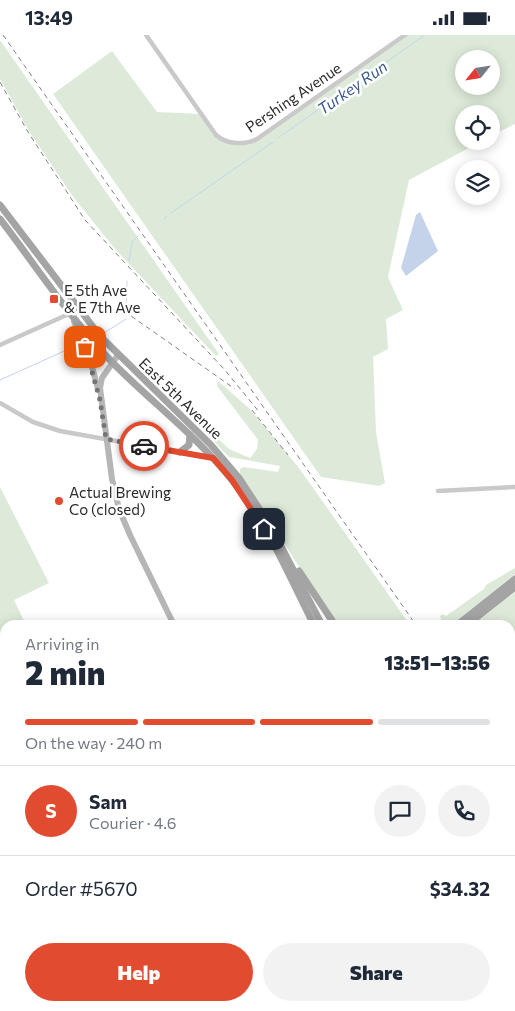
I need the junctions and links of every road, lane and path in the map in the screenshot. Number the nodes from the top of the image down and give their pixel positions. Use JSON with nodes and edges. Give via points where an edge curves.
{"nodes":[{"id":1,"x":146,"y":35,"type":"edge"},
{"id":2,"x":405,"y":35,"type":"edge"},
{"id":3,"x":0,"y":205,"type":"edge"},
{"id":4,"x":0,"y":219,"type":"edge"},
{"id":5,"x":73,"y":310,"type":"junction"},
{"id":6,"x":0,"y":345,"type":"edge"},
{"id":7,"x":118,"y":355,"type":"junction"},
{"id":8,"x":113,"y":362,"type":"junction"},
{"id":9,"x":100,"y":400,"type":"junction"},
{"id":10,"x":0,"y":403,"type":"edge"},
{"id":11,"x":190,"y":435,"type":"junction"},
{"id":12,"x":106,"y":439,"type":"junction"},
{"id":13,"x":180,"y":452,"type":"junction"},
{"id":14,"x":213,"y":458,"type":"junction"},
{"id":15,"x":225,"y":461,"type":"junction"},
{"id":16,"x":515,"y":487,"type":"edge"},
{"id":17,"x":438,"y":491,"type":"dead end"},
{"id":18,"x":273,"y":531,"type":"junction"},
{"id":19,"x":515,"y":579,"type":"edge"},
{"id":20,"x":515,"y":587,"type":"edge"},
{"id":21,"x":172,"y":620,"type":"edge"},
{"id":22,"x":311,"y":620,"type":"edge"},
{"id":23,"x":319,"y":620,"type":"edge"},
{"id":24,"x":332,"y":620,"type":"edge"},
{"id":25,"x":463,"y":620,"type":"edge"},
{"id":26,"x":473,"y":620,"type":"edge"}],
"edges":[{"from":1,"to":2,"type":"street","name":"Pershing Avenue","via":[[218,137],[244,143],[257,139]]},
{"from":3,"to":5,"type":"main road","name":"East 5th Avenue"},
{"from":4,"to":5,"type":"main road","name":"East 5th Avenue"},
{"from":5,"to":6,"type":"street"},
{"from":5,"to":7,"type":"main road","name":"East 5th Avenue"},
{"from":5,"to":8,"type":"main road","name":"East 5th Avenue"},
{"from":5,"to":9,"type":"street"},
{"from":7,"to":8,"type":"street"},
{"from":7,"to":15,"type":"main road","name":"East 5th Avenue"},
{"from":8,"to":9,"type":"street","via":[[101,380]]},
{"from":8,"to":11,"type":"main road","name":"East 5th Avenue"},
{"from":9,"to":12,"type":"street"},
{"from":10,"to":12,"type":"street","via":[[33,422],[60,431]]},
{"from":11,"to":13,"type":"main road","via":[[189,445]]},
{"from":11,"to":14,"type":"main road","name":"East 5th Avenue"},
{"from":12,"to":13,"type":"street"},
{"from":12,"to":21,"type":"street","via":[[114,489],[123,519]]},
{"from":13,"to":14,"type":"street"},
{"from":14,"to":15,"type":"street"},
{"from":14,"to":22,"type":"main road","name":"East 5th Avenue","via":[[261,522]]},
{"from":15,"to":18,"type":"main road","name":"East 5th Avenue","via":[[244,484]]},
{"from":16,"to":17,"type":"street"},
{"from":18,"to":23,"type":"main road","name":"East 5th Avenue"},
{"from":18,"to":24,"type":"main road"},
{"from":19,"to":25,"type":"main road"},
{"from":20,"to":26,"type":"main road"}]}
